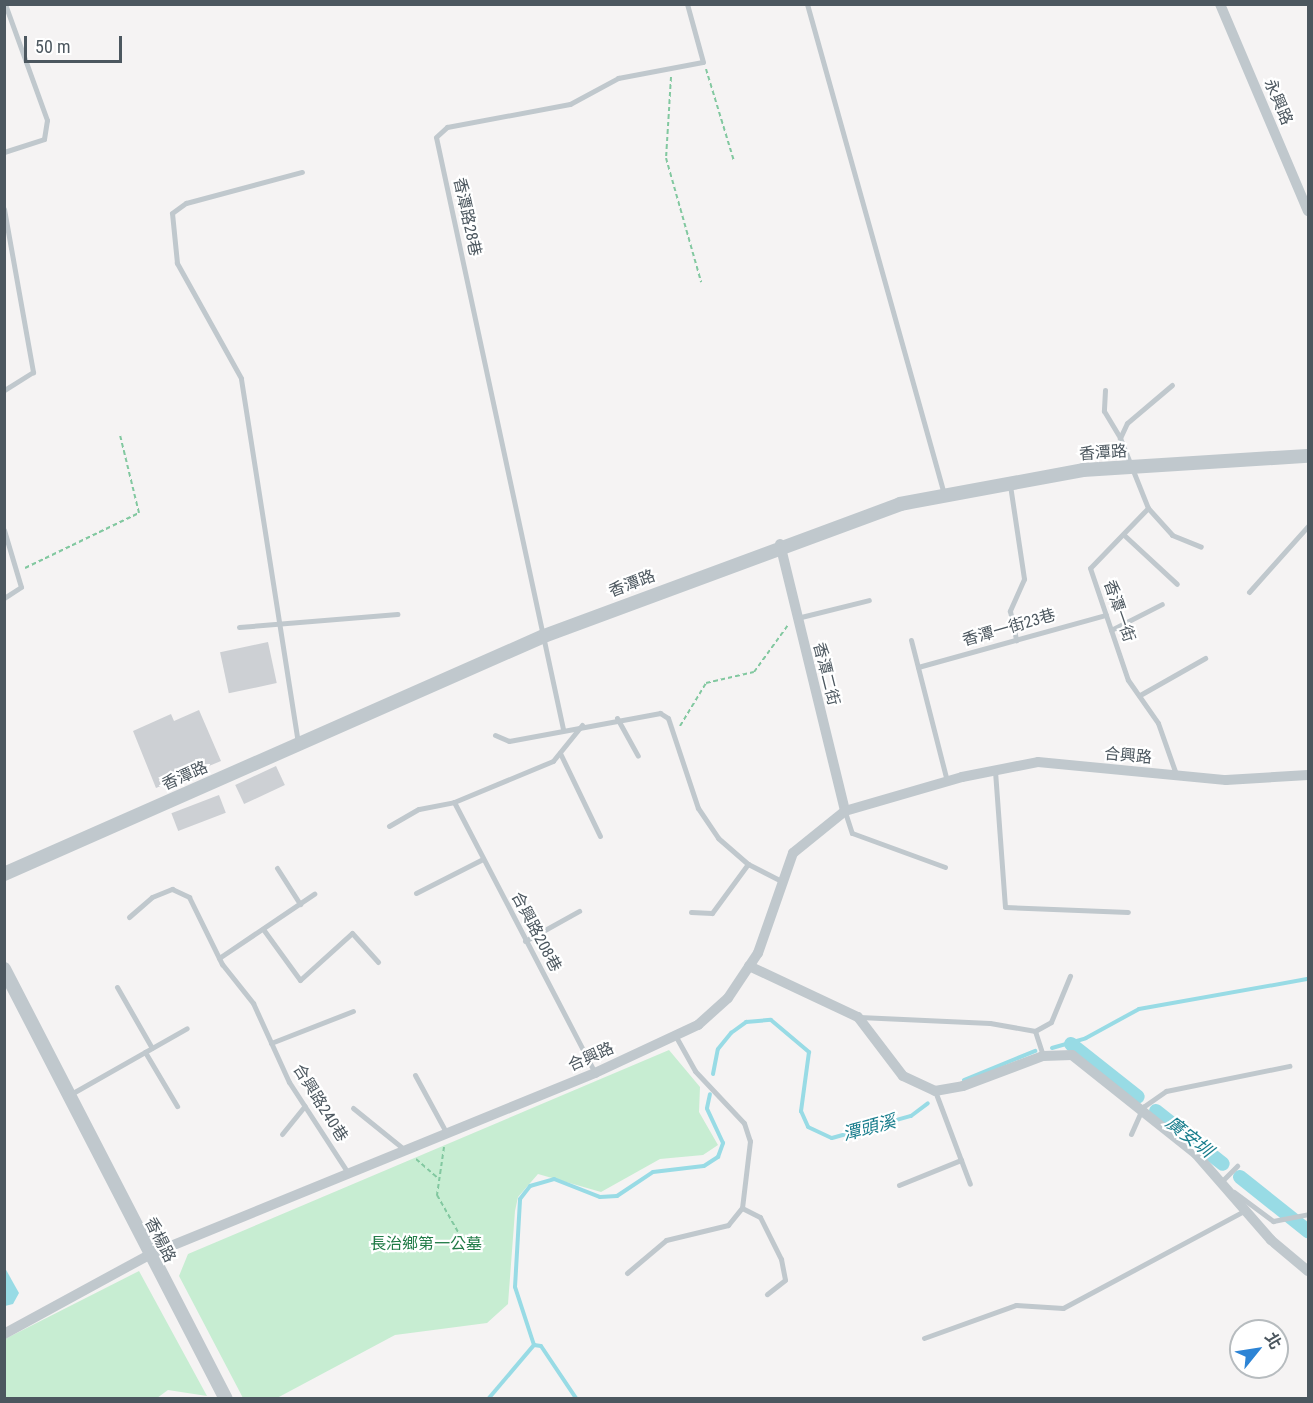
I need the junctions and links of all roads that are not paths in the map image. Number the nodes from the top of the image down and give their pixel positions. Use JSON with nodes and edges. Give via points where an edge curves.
{"nodes":[{"id":1,"x":5,"y":4,"type":"edge"},
{"id":2,"x":687,"y":4,"type":"edge"},
{"id":3,"x":807,"y":4,"type":"edge"},
{"id":4,"x":1220,"y":4,"type":"edge"},
{"id":5,"x":4,"y":152,"type":"edge"},
{"id":6,"x":302,"y":172,"type":"dead end"},
{"id":7,"x":4,"y":209,"type":"edge"},
{"id":8,"x":1308,"y":211,"type":"edge"},
{"id":9,"x":1173,"y":385,"type":"dead end"},
{"id":10,"x":4,"y":390,"type":"edge"},
{"id":11,"x":1105,"y":390,"type":"dead end"},
{"id":12,"x":1120,"y":438,"type":"junction"},
{"id":13,"x":1308,"y":456,"type":"edge"},
{"id":14,"x":1133,"y":467,"type":"junction"},
{"id":15,"x":1009,"y":480,"type":"junction"},
{"id":16,"x":944,"y":494,"type":"junction"},
{"id":17,"x":1148,"y":508,"type":"junction"},
{"id":18,"x":1308,"y":526,"type":"edge"},
{"id":19,"x":4,"y":530,"type":"edge"},
{"id":20,"x":1124,"y":535,"type":"junction"},
{"id":21,"x":780,"y":544,"type":"junction"},
{"id":22,"x":1200,"y":547,"type":"dead end"},
{"id":23,"x":1177,"y":584,"type":"dead end"},
{"id":24,"x":1249,"y":592,"type":"dead end"},
{"id":25,"x":4,"y":598,"type":"edge"},
{"id":26,"x":869,"y":600,"type":"dead end"},
{"id":27,"x":1162,"y":604,"type":"dead end"},
{"id":28,"x":396,"y":614,"type":"dead end"},
{"id":29,"x":1106,"y":615,"type":"junction"},
{"id":30,"x":797,"y":618,"type":"junction"},
{"id":31,"x":279,"y":624,"type":"junction"},
{"id":32,"x":239,"y":627,"type":"dead end"},
{"id":33,"x":1111,"y":630,"type":"junction"},
{"id":34,"x":544,"y":636,"type":"junction"},
{"id":35,"x":912,"y":640,"type":"dead end"},
{"id":36,"x":1016,"y":640,"type":"junction"},
{"id":37,"x":1205,"y":658,"type":"dead end"},
{"id":38,"x":918,"y":667,"type":"junction"},
{"id":39,"x":1140,"y":696,"type":"junction"},
{"id":40,"x":617,"y":718,"type":"junction"},
{"id":41,"x":582,"y":725,"type":"junction"},
{"id":42,"x":563,"y":729,"type":"junction"},
{"id":43,"x":495,"y":735,"type":"dead end"},
{"id":44,"x":298,"y":744,"type":"junction"},
{"id":45,"x":560,"y":753,"type":"junction"},
{"id":46,"x":638,"y":756,"type":"dead end"},
{"id":47,"x":995,"y":771,"type":"junction"},
{"id":48,"x":1308,"y":775,"type":"edge"},
{"id":49,"x":1177,"y":776,"type":"junction"},
{"id":50,"x":947,"y":781,"type":"junction"},
{"id":51,"x":454,"y":802,"type":"junction"},
{"id":52,"x":845,"y":812,"type":"junction"},
{"id":53,"x":389,"y":826,"type":"dead end"},
{"id":54,"x":600,"y":836,"type":"dead end"},
{"id":55,"x":483,"y":859,"type":"junction"},
{"id":56,"x":748,"y":864,"type":"junction"},
{"id":57,"x":945,"y":867,"type":"dead end"},
{"id":58,"x":277,"y":868,"type":"dead end"},
{"id":59,"x":4,"y":874,"type":"edge"},
{"id":60,"x":784,"y":882,"type":"junction"},
{"id":61,"x":416,"y":893,"type":"dead end"},
{"id":62,"x":314,"y":894,"type":"dead end"},
{"id":63,"x":300,"y":904,"type":"junction"},
{"id":64,"x":579,"y":912,"type":"dead end"},
{"id":65,"x":691,"y":912,"type":"dead end"},
{"id":66,"x":1128,"y":912,"type":"dead end"},
{"id":67,"x":129,"y":917,"type":"dead end"},
{"id":68,"x":263,"y":929,"type":"junction"},
{"id":69,"x":525,"y":941,"type":"junction"},
{"id":70,"x":219,"y":958,"type":"junction"},
{"id":71,"x":378,"y":962,"type":"dead end"},
{"id":72,"x":749,"y":966,"type":"junction"},
{"id":73,"x":4,"y":969,"type":"edge"},
{"id":74,"x":1070,"y":976,"type":"dead end"},
{"id":75,"x":117,"y":987,"type":"dead end"},
{"id":76,"x":353,"y":1011,"type":"dead end"},
{"id":77,"x":858,"y":1017,"type":"junction"},
{"id":78,"x":187,"y":1028,"type":"dead end"},
{"id":79,"x":1035,"y":1031,"type":"junction"},
{"id":80,"x":675,"y":1035,"type":"junction"},
{"id":81,"x":271,"y":1043,"type":"junction"},
{"id":82,"x":152,"y":1048,"type":"junction"},
{"id":83,"x":145,"y":1052,"type":"junction"},
{"id":84,"x":1043,"y":1056,"type":"junction"},
{"id":85,"x":1289,"y":1066,"type":"dead end"},
{"id":86,"x":595,"y":1073,"type":"junction"},
{"id":87,"x":415,"y":1075,"type":"dead end"},
{"id":88,"x":935,"y":1091,"type":"junction"},
{"id":89,"x":68,"y":1095,"type":"junction"},
{"id":90,"x":177,"y":1106,"type":"dead end"},
{"id":91,"x":305,"y":1106,"type":"junction"},
{"id":92,"x":1143,"y":1107,"type":"junction"},
{"id":93,"x":352,"y":1108,"type":"dead end"},
{"id":94,"x":282,"y":1134,"type":"dead end"},
{"id":95,"x":447,"y":1134,"type":"junction"},
{"id":96,"x":1131,"y":1134,"type":"dead end"},
{"id":97,"x":407,"y":1151,"type":"junction"},
{"id":98,"x":961,"y":1160,"type":"junction"},
{"id":99,"x":1237,"y":1166,"type":"dead end"},
{"id":100,"x":350,"y":1175,"type":"junction"},
{"id":101,"x":1220,"y":1182,"type":"junction"},
{"id":102,"x":970,"y":1184,"type":"dead end"},
{"id":103,"x":899,"y":1185,"type":"dead end"},
{"id":104,"x":742,"y":1208,"type":"junction"},
{"id":105,"x":1244,"y":1211,"type":"junction"},
{"id":106,"x":1308,"y":1214,"type":"edge"},
{"id":107,"x":149,"y":1255,"type":"junction"},
{"id":108,"x":1308,"y":1271,"type":"edge"},
{"id":109,"x":627,"y":1273,"type":"dead end"},
{"id":110,"x":767,"y":1294,"type":"dead end"},
{"id":111,"x":4,"y":1334,"type":"edge"},
{"id":112,"x":924,"y":1338,"type":"dead end"},
{"id":113,"x":225,"y":1398,"type":"edge"}],
"edges":[{"from":1,"to":5,"type":"lane","via":[[47,120],[44,139]]},
{"from":2,"to":34,"type":"lane","name":"香潭路28巷","via":[[704,62],[671,65],[618,78],[570,104],[447,127],[436,137]]},
{"from":3,"to":16,"type":"lane"},
{"from":4,"to":8,"type":"street","name":"永興路"},
{"from":6,"to":31,"type":"lane","via":[[186,203],[172,213],[177,264],[241,378]]},
{"from":7,"to":10,"type":"lane","via":[[33,372]]},
{"from":9,"to":12,"type":"lane","via":[[1127,423]]},
{"from":11,"to":12,"type":"lane","via":[[1104,411]]},
{"from":12,"to":14,"type":"lane"},
{"from":13,"to":14,"type":"street","name":"香潭路"},
{"from":14,"to":15,"type":"street","name":"香潭路"},
{"from":14,"to":17,"type":"lane"},
{"from":15,"to":16,"type":"street","name":"香潭路"},
{"from":15,"to":36,"type":"lane","via":[[1023,579],[1012,598]]},
{"from":16,"to":21,"type":"street","name":"香潭路"},
{"from":17,"to":20,"type":"lane","name":"香潭一街"},
{"from":17,"to":22,"type":"lane","via":[[1172,535]]},
{"from":18,"to":24,"type":"lane"},
{"from":19,"to":25,"type":"lane","via":[[21,587]]},
{"from":20,"to":23,"type":"lane"},
{"from":20,"to":29,"type":"lane","name":"香潭一街","via":[[1090,568]]},
{"from":21,"to":30,"type":"street","name":"香潭二街"},
{"from":21,"to":34,"type":"street","name":"香潭路"},
{"from":26,"to":30,"type":"lane"},
{"from":27,"to":33,"type":"lane"},
{"from":28,"to":31,"type":"lane"},
{"from":29,"to":33,"type":"lane","name":"香潭一街"},
{"from":29,"to":36,"type":"lane","name":"香潭一街23巷"},
{"from":30,"to":52,"type":"street","name":"香潭二街"},
{"from":31,"to":32,"type":"lane"},
{"from":31,"to":44,"type":"lane"},
{"from":33,"to":39,"type":"lane","name":"香潭一街","via":[[1128,680]]},
{"from":34,"to":42,"type":"lane"},
{"from":34,"to":44,"type":"street","name":"香潭路"},
{"from":35,"to":38,"type":"lane"},
{"from":36,"to":38,"type":"lane","name":"香潭一街23巷"},
{"from":37,"to":39,"type":"lane"},
{"from":38,"to":50,"type":"lane"},
{"from":39,"to":49,"type":"lane","name":"香潭一街","via":[[1158,723]]},
{"from":40,"to":41,"type":"lane"},
{"from":40,"to":46,"type":"lane"},
{"from":40,"to":56,"type":"lane","via":[[660,713],[676,737],[698,808],[718,838]]},
{"from":41,"to":42,"type":"lane"},
{"from":41,"to":45,"type":"lane"},
{"from":42,"to":43,"type":"lane","via":[[509,741]]},
{"from":44,"to":59,"type":"street","name":"香潭路"},
{"from":45,"to":51,"type":"lane","via":[[553,761]]},
{"from":45,"to":54,"type":"lane"},
{"from":47,"to":49,"type":"street","name":"合興路","via":[[1038,762]]},
{"from":47,"to":50,"type":"street","name":"合興路"},
{"from":47,"to":66,"type":"lane","via":[[1005,907]]},
{"from":48,"to":49,"type":"street","name":"合興路","via":[[1226,780]]},
{"from":50,"to":52,"type":"street","name":"合興路"},
{"from":51,"to":53,"type":"lane","via":[[419,809]]},
{"from":51,"to":55,"type":"lane","name":"合興路208巷"},
{"from":52,"to":57,"type":"lane","via":[[852,833]]},
{"from":52,"to":60,"type":"street","name":"合興路","via":[[794,852]]},
{"from":55,"to":61,"type":"lane"},
{"from":55,"to":69,"type":"lane","name":"合興路208巷"},
{"from":56,"to":60,"type":"lane"},
{"from":56,"to":65,"type":"lane","via":[[712,913]]},
{"from":58,"to":63,"type":"lane"},
{"from":60,"to":72,"type":"street","name":"合興路"},
{"from":62,"to":63,"type":"lane"},
{"from":63,"to":68,"type":"lane"},
{"from":64,"to":69,"type":"lane"},
{"from":67,"to":70,"type":"lane","name":"合興路240巷","via":[[152,897],[182,890]]},
{"from":68,"to":70,"type":"lane"},
{"from":68,"to":71,"type":"lane","via":[[300,980],[352,933]]},
{"from":69,"to":86,"type":"lane","name":"合興路208巷"},
{"from":70,"to":81,"type":"lane","name":"合興路240巷","via":[[253,1003]]},
{"from":72,"to":77,"type":"street"},
{"from":72,"to":80,"type":"street","name":"合興路","via":[[728,998],[698,1025]]},
{"from":73,"to":89,"type":"street","name":"香楊路"},
{"from":74,"to":79,"type":"lane","via":[[1059,992],[1051,1022]]},
{"from":75,"to":82,"type":"lane"},
{"from":76,"to":81,"type":"lane"},
{"from":77,"to":79,"type":"lane"},
{"from":77,"to":88,"type":"street","via":[[903,1076]]},
{"from":78,"to":82,"type":"lane"},
{"from":79,"to":84,"type":"lane"},
{"from":80,"to":86,"type":"street","name":"合興路"},
{"from":80,"to":104,"type":"lane","via":[[690,1065],[744,1123],[750,1141]]},
{"from":81,"to":91,"type":"lane","name":"合興路240巷"},
{"from":82,"to":83,"type":"lane"},
{"from":83,"to":89,"type":"lane"},
{"from":83,"to":90,"type":"lane"},
{"from":84,"to":88,"type":"street","via":[[963,1086]]},
{"from":84,"to":92,"type":"street","via":[[1072,1055]]},
{"from":85,"to":92,"type":"lane","via":[[1166,1091]]},
{"from":86,"to":95,"type":"street","name":"合興路"},
{"from":87,"to":95,"type":"lane"},
{"from":88,"to":98,"type":"lane"},
{"from":89,"to":107,"type":"street","name":"香楊路"},
{"from":91,"to":94,"type":"lane"},
{"from":91,"to":100,"type":"lane","name":"合興路240巷"},
{"from":92,"to":96,"type":"lane"},
{"from":92,"to":101,"type":"street"},
{"from":93,"to":97,"type":"lane"},
{"from":95,"to":97,"type":"street","name":"合興路"},
{"from":97,"to":100,"type":"street","name":"合興路"},
{"from":98,"to":102,"type":"lane"},
{"from":98,"to":103,"type":"lane"},
{"from":99,"to":101,"type":"lane"},
{"from":100,"to":107,"type":"street","name":"合興路"},
{"from":101,"to":105,"type":"street"},
{"from":101,"to":106,"type":"lane","via":[[1273,1221]]},
{"from":104,"to":109,"type":"lane","via":[[728,1225],[666,1240]]},
{"from":104,"to":110,"type":"lane","via":[[760,1217],[781,1259],[785,1280]]},
{"from":105,"to":108,"type":"street"},
{"from":105,"to":112,"type":"lane","via":[[1063,1308],[1016,1305]]},
{"from":107,"to":111,"type":"street","name":"合興路"},
{"from":107,"to":113,"type":"street","name":"香楊路"}]}
